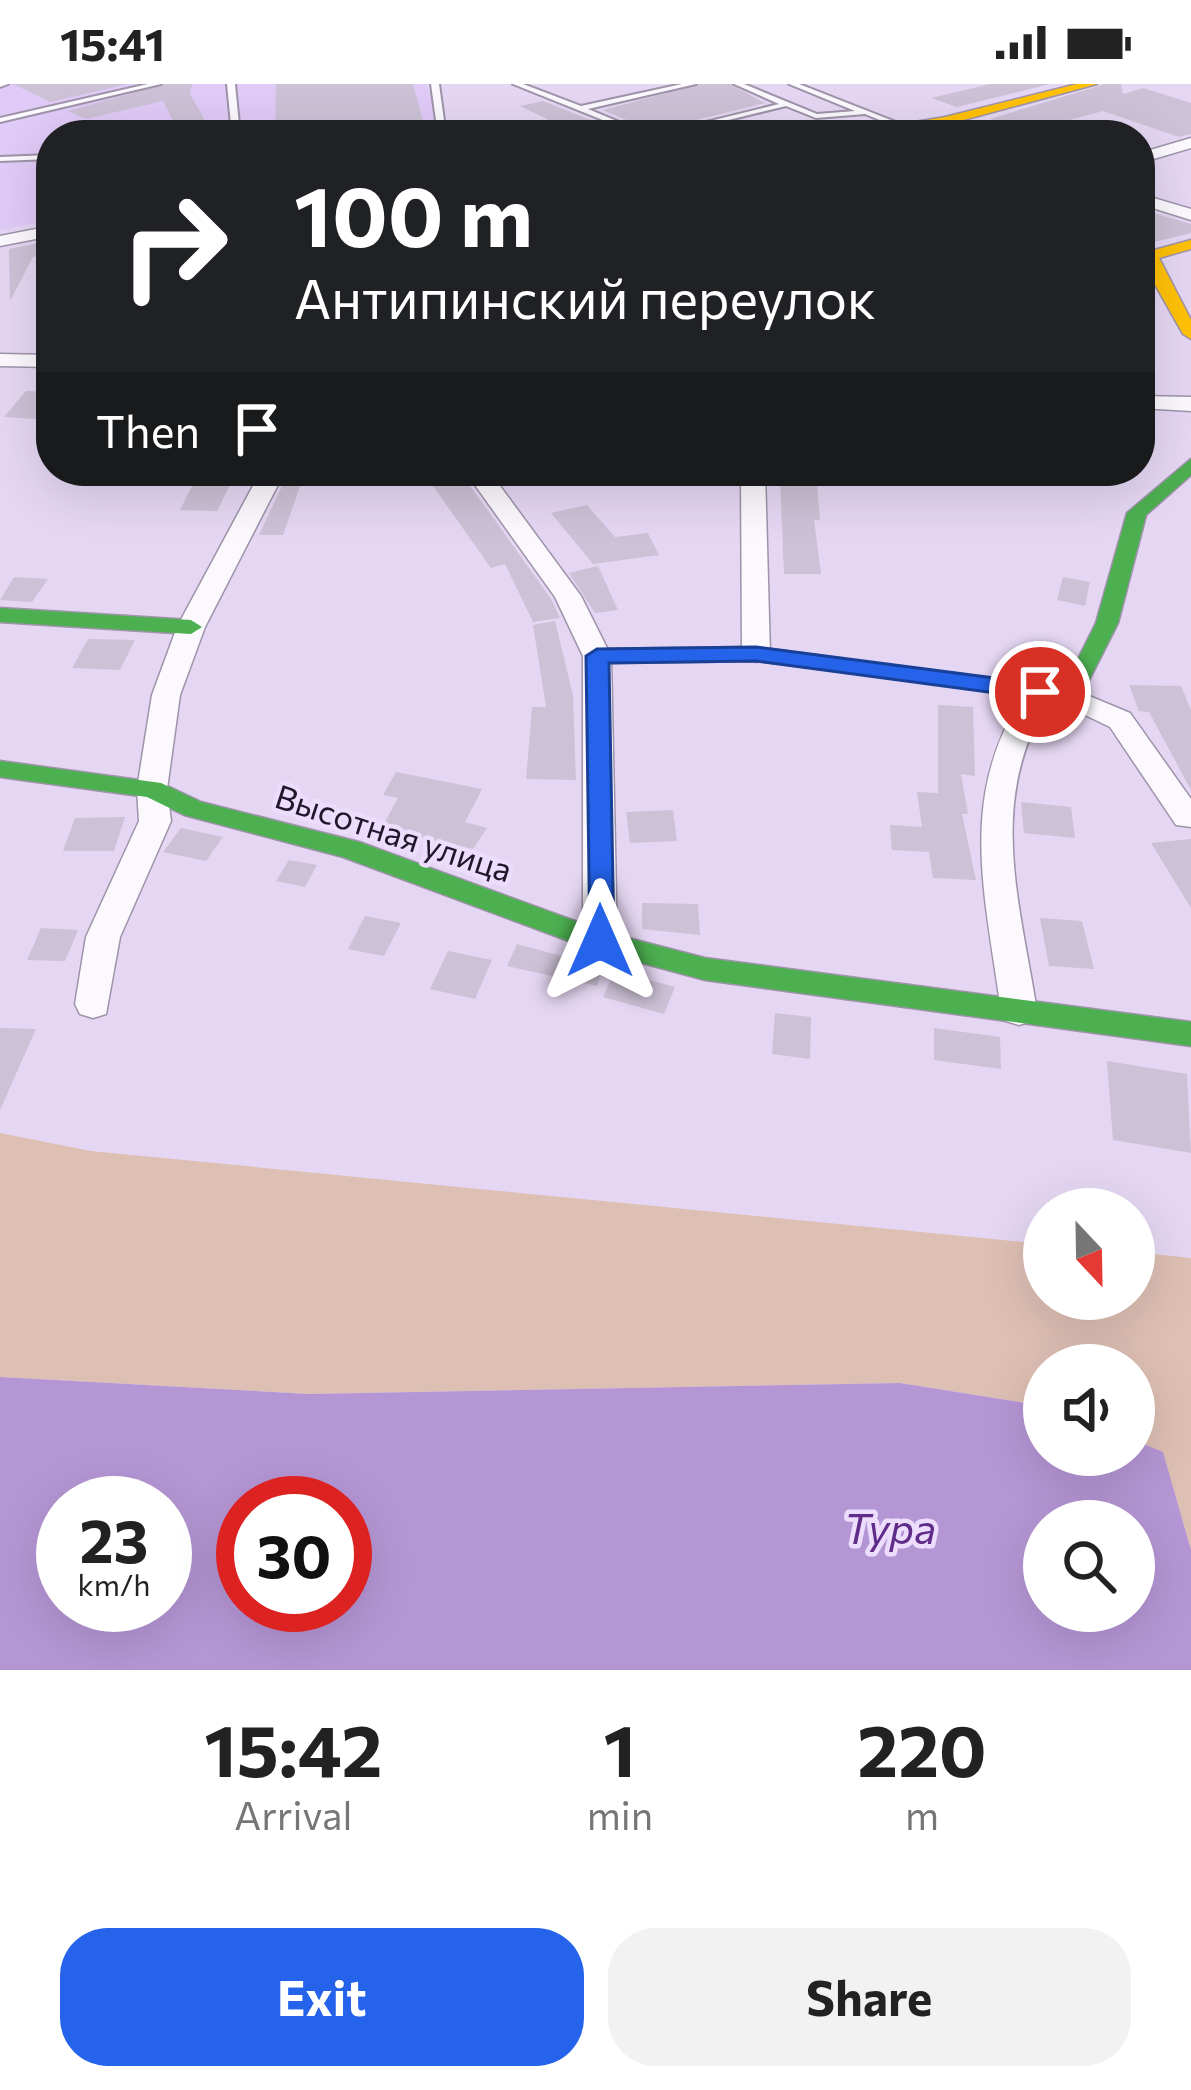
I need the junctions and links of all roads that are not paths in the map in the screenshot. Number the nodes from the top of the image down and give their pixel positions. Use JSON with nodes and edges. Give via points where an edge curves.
{"nodes":[{"id":1,"x":157,"y":84,"type":"edge"},
{"id":2,"x":231,"y":84,"type":"edge"},
{"id":3,"x":435,"y":84,"type":"edge"},
{"id":4,"x":517,"y":84,"type":"edge"},
{"id":5,"x":692,"y":84,"type":"edge"},
{"id":6,"x":738,"y":84,"type":"edge"},
{"id":7,"x":793,"y":84,"type":"edge"},
{"id":8,"x":1091,"y":84,"type":"edge"},
{"id":9,"x":787,"y":104,"type":"junction"},
{"id":10,"x":583,"y":108,"type":"junction"},
{"id":11,"x":864,"y":112,"type":"junction"},
{"id":12,"x":0,"y":120,"type":"edge"},
{"id":13,"x":235,"y":120,"type":"edge"},
{"id":14,"x":440,"y":120,"type":"edge"},
{"id":15,"x":611,"y":120,"type":"edge"},
{"id":16,"x":719,"y":120,"type":"edge"},
{"id":17,"x":886,"y":120,"type":"edge"},
{"id":18,"x":976,"y":120,"type":"edge"},
{"id":19,"x":1191,"y":143,"type":"edge"},
{"id":20,"x":1155,"y":154,"type":"edge"},
{"id":21,"x":36,"y":158,"type":"edge"},
{"id":22,"x":0,"y":159,"type":"edge"},
{"id":23,"x":1155,"y":204,"type":"edge"},
{"id":24,"x":1191,"y":215,"type":"edge"},
{"id":25,"x":36,"y":234,"type":"edge"},
{"id":26,"x":0,"y":241,"type":"edge"},
{"id":27,"x":1191,"y":244,"type":"edge"},
{"id":28,"x":1155,"y":254,"type":"edge"},
{"id":29,"x":1155,"y":270,"type":"edge"},
{"id":30,"x":1191,"y":334,"type":"edge"},
{"id":31,"x":0,"y":360,"type":"edge"},
{"id":32,"x":36,"y":361,"type":"edge"},
{"id":33,"x":1155,"y":403,"type":"edge"},
{"id":34,"x":1191,"y":404,"type":"edge"},
{"id":35,"x":1191,"y":465,"type":"edge"},
{"id":36,"x":265,"y":486,"type":"edge"},
{"id":37,"x":488,"y":486,"type":"edge"},
{"id":38,"x":753,"y":486,"type":"edge"},
{"id":39,"x":0,"y":615,"type":"edge"},
{"id":40,"x":191,"y":627,"type":"junction"},
{"id":41,"x":756,"y":654,"type":"junction"},
{"id":42,"x":597,"y":656,"type":"junction"},
{"id":43,"x":1055,"y":694,"type":"junction"},
{"id":44,"x":0,"y":769,"type":"edge"},
{"id":45,"x":152,"y":789,"type":"junction"},
{"id":46,"x":1187,"y":817,"type":"dead end"},
{"id":47,"x":600,"y":941,"type":"junction"},
{"id":48,"x":93,"y":1004,"type":"dead end"},
{"id":49,"x":1019,"y":1010,"type":"junction"},
{"id":50,"x":1191,"y":1034,"type":"edge"}],
"edges":[{"from":1,"to":12,"type":"lane"},
{"from":2,"to":13,"type":"lane"},
{"from":3,"to":14,"type":"lane"},
{"from":4,"to":10,"type":"lane"},
{"from":5,"to":10,"type":"lane"},
{"from":6,"to":9,"type":"lane"},
{"from":7,"to":11,"type":"lane"},
{"from":8,"to":18,"type":"street"},
{"from":9,"to":11,"type":"lane","via":[[816,116]]},
{"from":9,"to":16,"type":"lane"},
{"from":10,"to":15,"type":"lane"},
{"from":11,"to":17,"type":"lane"},
{"from":19,"to":20,"type":"street"},
{"from":21,"to":22,"type":"lane"},
{"from":23,"to":24,"type":"street"},
{"from":25,"to":26,"type":"street"},
{"from":27,"to":28,"type":"street"},
{"from":29,"to":30,"type":"street"},
{"from":31,"to":32,"type":"street"},
{"from":33,"to":34,"type":"street"},
{"from":35,"to":43,"type":"street","via":[[1141,501],[1111,613]]},
{"from":36,"to":40,"type":"street"},
{"from":37,"to":42,"type":"street","via":[[568,596]]},
{"from":38,"to":41,"type":"street"},
{"from":39,"to":40,"type":"street"},
{"from":40,"to":45,"type":"street","via":[[166,695]]},
{"from":41,"to":42,"type":"street"},
{"from":41,"to":43,"type":"street"},
{"from":42,"to":47,"type":"street"},
{"from":43,"to":46,"type":"street","via":[[1120,720]]},
{"from":43,"to":49,"type":"street","via":[[1013,731],[998,785],[996,833]]},
{"from":44,"to":45,"type":"street","name":"Высотная улица"},
{"from":45,"to":47,"type":"street","name":"Высотная улица","via":[[194,809],[350,849]]},
{"from":45,"to":48,"type":"street","via":[[155,820],[104,937]]},
{"from":47,"to":49,"type":"street","name":"Высотная улица","via":[[705,969]]},
{"from":49,"to":50,"type":"street","name":"Высотная улица"}]}
